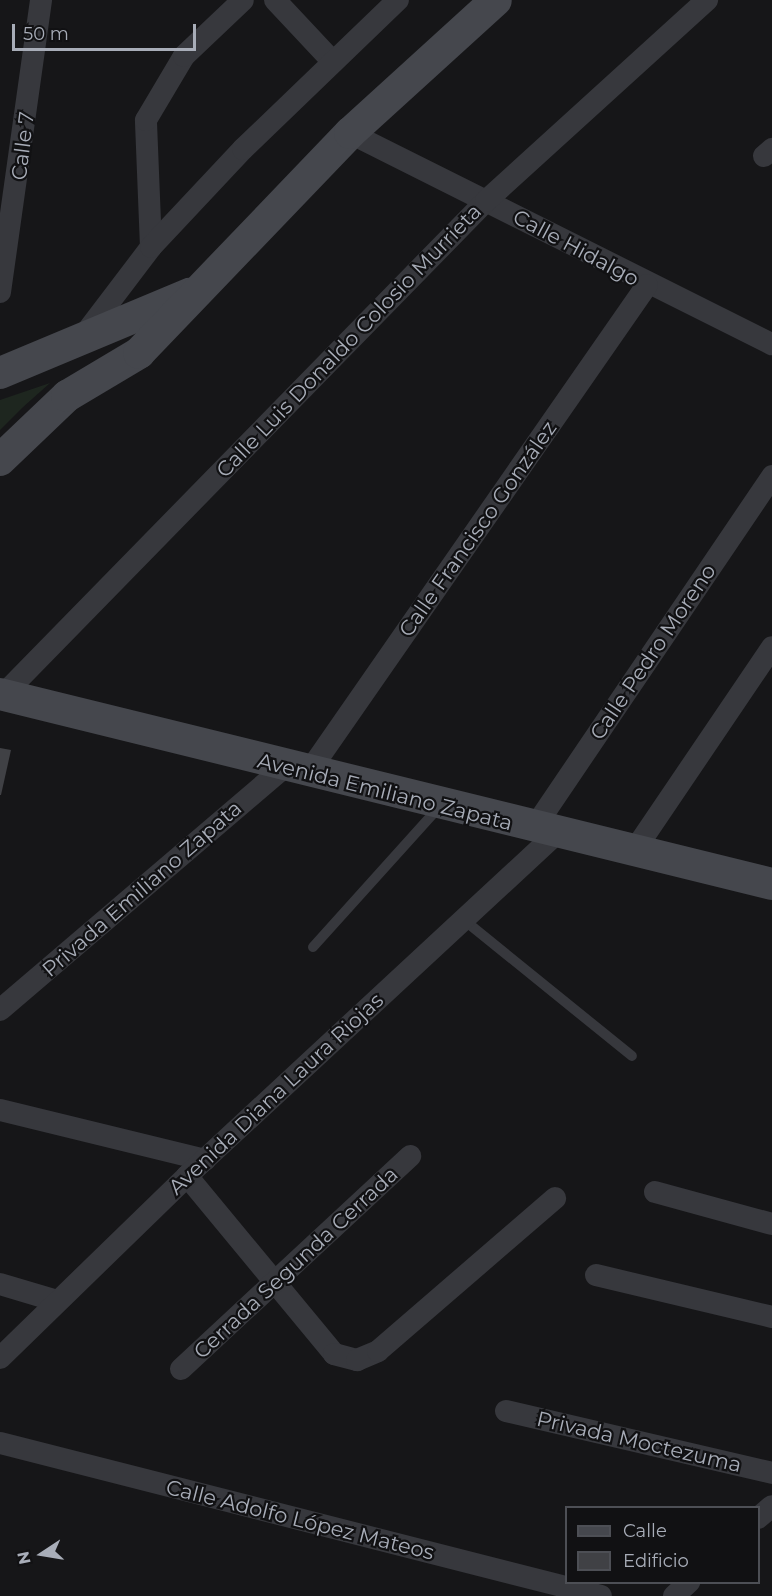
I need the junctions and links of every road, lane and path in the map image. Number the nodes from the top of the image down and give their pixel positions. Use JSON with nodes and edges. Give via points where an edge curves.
{"nodes":[{"id":1,"x":41,"y":0,"type":"edge"},
{"id":2,"x":243,"y":0,"type":"edge"},
{"id":3,"x":275,"y":0,"type":"edge"},
{"id":4,"x":398,"y":0,"type":"edge"},
{"id":5,"x":496,"y":0,"type":"edge"},
{"id":6,"x":707,"y":0,"type":"edge"},
{"id":7,"x":333,"y":62,"type":"junction"},
{"id":8,"x":350,"y":133,"type":"junction"},
{"id":9,"x":0,"y":193,"type":"edge"},
{"id":10,"x":486,"y":201,"type":"junction"},
{"id":11,"x":15,"y":212,"type":"junction"},
{"id":12,"x":150,"y":247,"type":"junction"},
{"id":13,"x":647,"y":285,"type":"junction"},
{"id":14,"x":201,"y":289,"type":"junction"},
{"id":15,"x":0,"y":291,"type":"edge"},
{"id":16,"x":772,"y":344,"type":"edge"},
{"id":17,"x":76,"y":345,"type":"junction"},
{"id":18,"x":0,"y":374,"type":"edge"},
{"id":19,"x":0,"y":460,"type":"edge"},
{"id":20,"x":772,"y":476,"type":"edge"},
{"id":21,"x":772,"y":647,"type":"edge"},
{"id":22,"x":2,"y":694,"type":"edge"},
{"id":23,"x":296,"y":770,"type":"junction"},
{"id":24,"x":440,"y":805,"type":"junction"},
{"id":25,"x":545,"y":831,"type":"junction"},
{"id":26,"x":634,"y":851,"type":"junction"},
{"id":27,"x":772,"y":884,"type":"edge"},
{"id":28,"x":464,"y":920,"type":"junction"},
{"id":29,"x":313,"y":947,"type":"dead end"},
{"id":30,"x":0,"y":1010,"type":"edge"},
{"id":31,"x":632,"y":1056,"type":"dead end"},
{"id":32,"x":0,"y":1110,"type":"edge"},
{"id":33,"x":410,"y":1156,"type":"dead end"},
{"id":34,"x":205,"y":1160,"type":"junction"},
{"id":35,"x":187,"y":1176,"type":"junction"},
{"id":36,"x":655,"y":1192,"type":"dead end"},
{"id":37,"x":555,"y":1198,"type":"dead end"},
{"id":38,"x":772,"y":1224,"type":"edge"},
{"id":39,"x":596,"y":1275,"type":"dead end"},
{"id":40,"x":277,"y":1280,"type":"junction"},
{"id":41,"x":0,"y":1284,"type":"edge"},
{"id":42,"x":57,"y":1301,"type":"junction"},
{"id":43,"x":772,"y":1317,"type":"edge"},
{"id":44,"x":0,"y":1358,"type":"edge"},
{"id":45,"x":181,"y":1369,"type":"dead end"},
{"id":46,"x":506,"y":1411,"type":"dead end"},
{"id":47,"x":0,"y":1443,"type":"edge"},
{"id":48,"x":772,"y":1473,"type":"edge"},
{"id":49,"x":772,"y":1506,"type":"edge"},
{"id":50,"x":760,"y":1517,"type":"edge"},
{"id":51,"x":687,"y":1584,"type":"edge"},
{"id":52,"x":601,"y":1596,"type":"edge"},
{"id":53,"x":674,"y":1596,"type":"edge"}],
"edges":[{"from":1,"to":11,"type":"street","name":"Calle 7"},
{"from":2,"to":12,"type":"street","via":[[184,56],[146,120]]},
{"from":3,"to":7,"type":"street"},
{"from":4,"to":7,"type":"street"},
{"from":5,"to":8,"type":"street"},
{"from":6,"to":10,"type":"street","name":"Calle Luis Donaldo Colosio Murrieta"},
{"from":7,"to":12,"type":"street"},
{"from":8,"to":10,"type":"street","name":"Calle Hidalgo"},
{"from":8,"to":14,"type":"street"},
{"from":9,"to":11,"type":"street"},
{"from":10,"to":13,"type":"street","name":"Calle Hidalgo"},
{"from":10,"to":22,"type":"street","name":"Calle Luis Donaldo Colosio Murrieta"},
{"from":11,"to":15,"type":"street","name":"Calle 7"},
{"from":12,"to":17,"type":"street"},
{"from":13,"to":16,"type":"street","name":"Calle Hidalgo"},
{"from":13,"to":23,"type":"street","name":"Calle Francisco González"},
{"from":14,"to":17,"type":"street"},
{"from":14,"to":19,"type":"street","via":[[139,353],[68,396]]},
{"from":17,"to":18,"type":"street"},
{"from":20,"to":25,"type":"street","name":"Calle Pedro Moreno"},
{"from":21,"to":26,"type":"street"},
{"from":22,"to":23,"type":"street","name":"Avenida Emiliano Zapata"},
{"from":23,"to":24,"type":"street","name":"Avenida Emiliano Zapata"},
{"from":23,"to":30,"type":"street","name":"Privada Emiliano Zapata"},
{"from":24,"to":25,"type":"street","name":"Avenida Emiliano Zapata"},
{"from":24,"to":29,"type":"lane"},
{"from":25,"to":26,"type":"street","name":"Avenida Emiliano Zapata"},
{"from":25,"to":28,"type":"street","name":"Avenida Diana Laura Riojas"},
{"from":26,"to":27,"type":"street","name":"Avenida Emiliano Zapata"},
{"from":28,"to":31,"type":"lane"},
{"from":28,"to":34,"type":"street","name":"Avenida Diana Laura Riojas"},
{"from":32,"to":34,"type":"street"},
{"from":33,"to":40,"type":"street","name":"Cerrada Segunda Cerrada"},
{"from":34,"to":35,"type":"street","name":"Avenida Diana Laura Riojas"},
{"from":35,"to":40,"type":"street"},
{"from":35,"to":42,"type":"street","name":"Avenida Diana Laura Riojas"},
{"from":36,"to":38,"type":"street"},
{"from":37,"to":40,"type":"street","via":[[378,1351],[357,1360],[334,1353]]},
{"from":39,"to":43,"type":"street"},
{"from":40,"to":45,"type":"street","name":"Cerrada Segunda Cerrada"},
{"from":41,"to":42,"type":"street"},
{"from":42,"to":44,"type":"street","name":"Avenida Diana Laura Riojas"},
{"from":46,"to":48,"type":"street","name":"Privada Moctezuma"},
{"from":47,"to":52,"type":"street","name":"Calle Adolfo López Mateos"},
{"from":49,"to":50,"type":"street"},
{"from":51,"to":53,"type":"street"}]}
